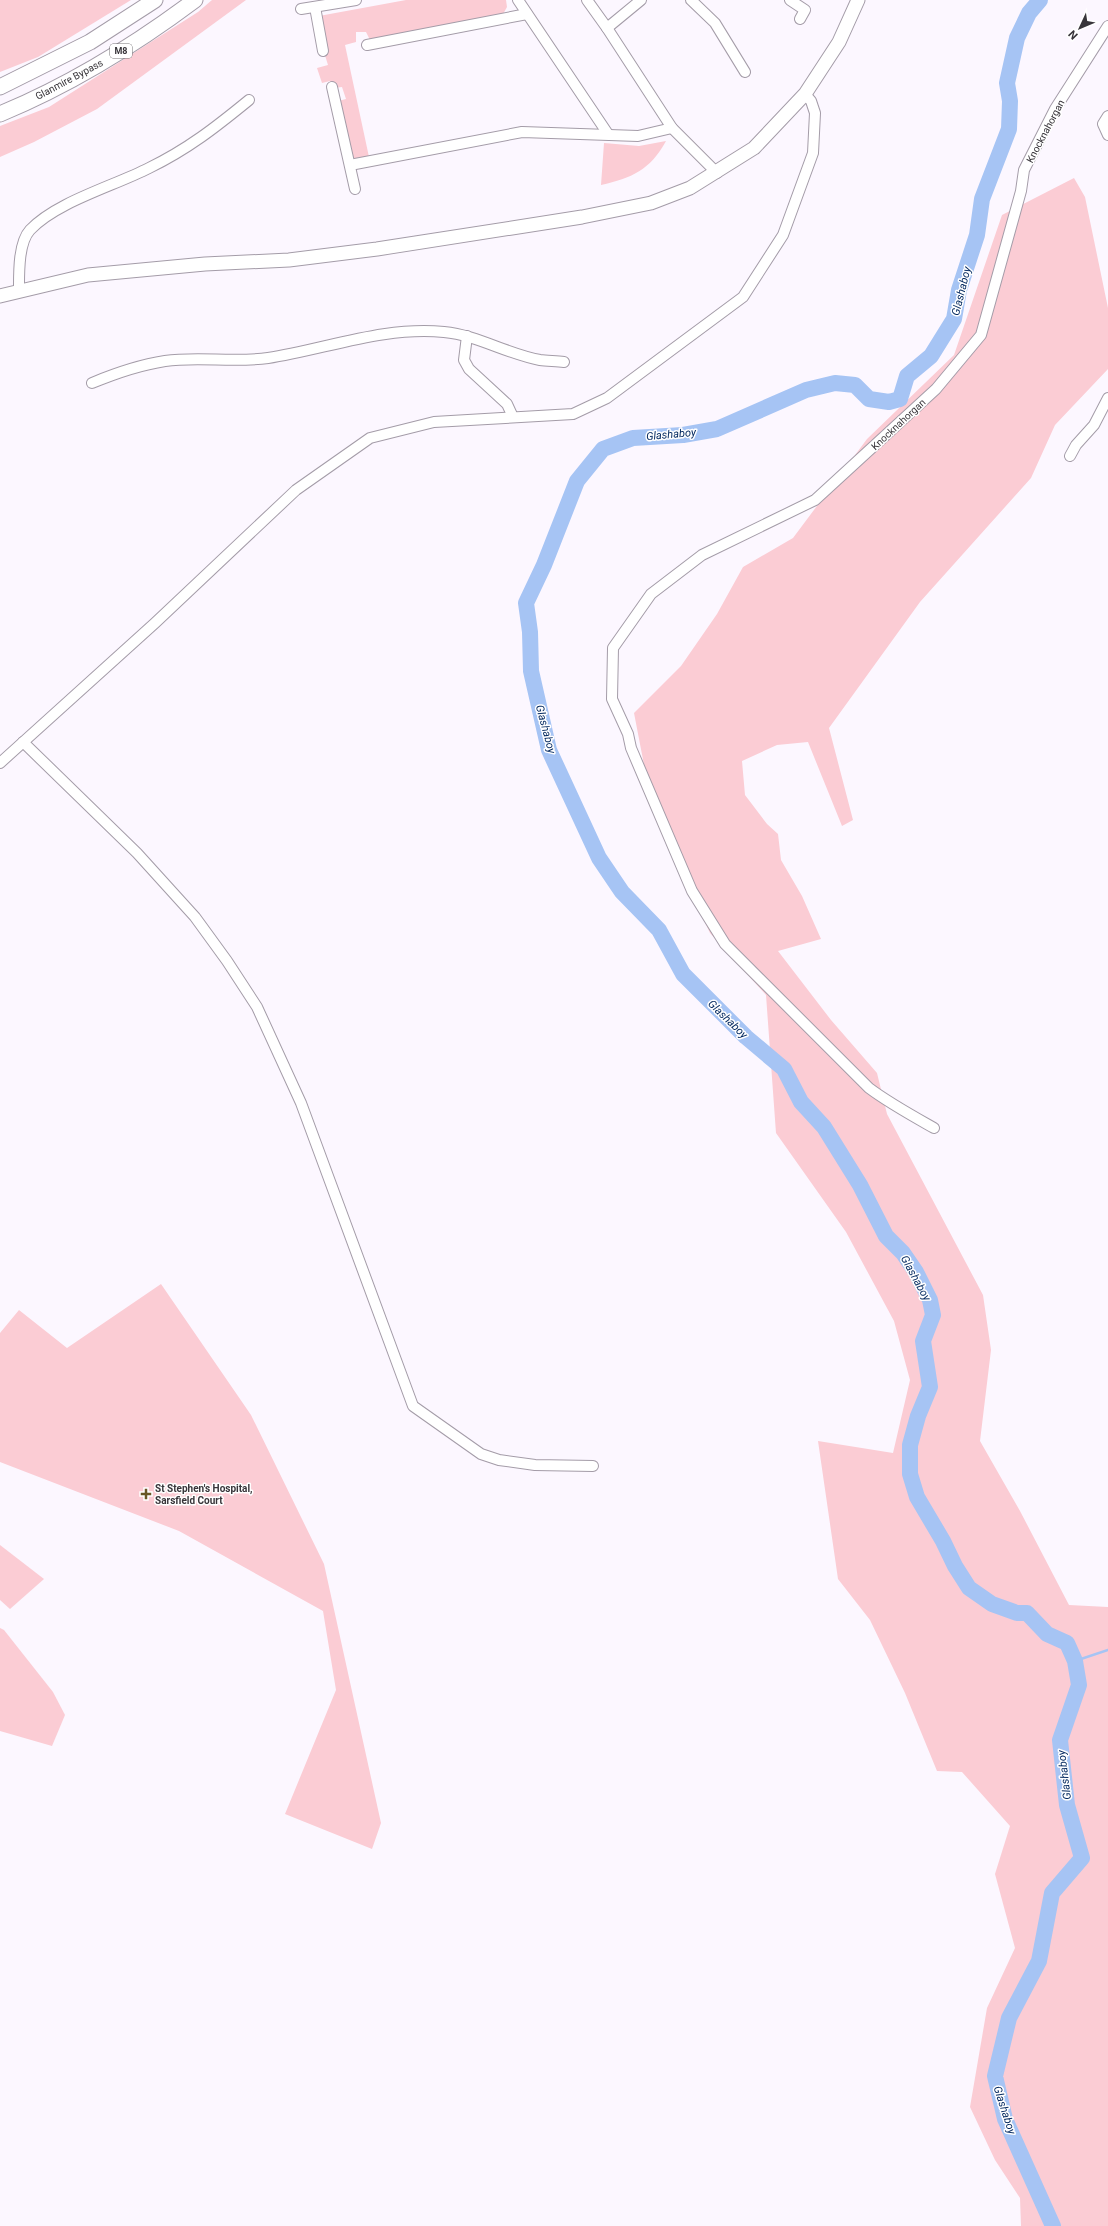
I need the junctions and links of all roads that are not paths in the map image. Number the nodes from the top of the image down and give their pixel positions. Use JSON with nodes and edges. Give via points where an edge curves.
{"nodes":[{"id":1,"x":155,"y":0,"type":"edge"},
{"id":2,"x":195,"y":0,"type":"edge"},
{"id":3,"x":356,"y":0,"type":"edge"},
{"id":4,"x":518,"y":0,"type":"edge"},
{"id":5,"x":587,"y":0,"type":"edge"},
{"id":6,"x":641,"y":0,"type":"edge"},
{"id":7,"x":691,"y":0,"type":"edge"},
{"id":8,"x":790,"y":0,"type":"edge"},
{"id":9,"x":858,"y":0,"type":"edge"},
{"id":10,"x":315,"y":7,"type":"junction"},
{"id":11,"x":301,"y":9,"type":"dead end"},
{"id":12,"x":527,"y":14,"type":"junction"},
{"id":13,"x":800,"y":19,"type":"dead end"},
{"id":14,"x":1108,"y":26,"type":"edge"},
{"id":15,"x":607,"y":28,"type":"junction"},
{"id":16,"x":367,"y":45,"type":"dead end"},
{"id":17,"x":323,"y":51,"type":"dead end"},
{"id":18,"x":745,"y":72,"type":"dead end"},
{"id":19,"x":0,"y":87,"type":"edge"},
{"id":20,"x":332,"y":87,"type":"dead end"},
{"id":21,"x":805,"y":94,"type":"junction"},
{"id":22,"x":249,"y":100,"type":"dead end"},
{"id":23,"x":0,"y":114,"type":"edge"},
{"id":24,"x":1108,"y":116,"type":"edge"},
{"id":25,"x":672,"y":128,"type":"junction"},
{"id":26,"x":608,"y":134,"type":"junction"},
{"id":27,"x":1108,"y":135,"type":"edge"},
{"id":28,"x":350,"y":165,"type":"junction"},
{"id":29,"x":717,"y":173,"type":"junction"},
{"id":30,"x":355,"y":189,"type":"dead end"},
{"id":31,"x":18,"y":292,"type":"junction"},
{"id":32,"x":0,"y":296,"type":"edge"},
{"id":33,"x":467,"y":336,"type":"junction"},
{"id":34,"x":564,"y":362,"type":"dead end"},
{"id":35,"x":92,"y":383,"type":"dead end"},
{"id":36,"x":1108,"y":398,"type":"edge"},
{"id":37,"x":513,"y":417,"type":"junction"},
{"id":38,"x":1070,"y":456,"type":"dead end"},
{"id":39,"x":23,"y":742,"type":"junction"},
{"id":40,"x":0,"y":763,"type":"edge"},
{"id":41,"x":934,"y":1128,"type":"dead end"},
{"id":42,"x":593,"y":1466,"type":"dead end"}],
"edges":[{"from":1,"to":19,"type":"highway","number":"M8","via":[[90,42]]},
{"from":2,"to":23,"type":"highway","name":"Glanmire Bypass","number":"M8","via":[[126,49]]},
{"from":3,"to":10,"type":"street"},
{"from":4,"to":12,"type":"street"},
{"from":5,"to":15,"type":"street"},
{"from":6,"to":15,"type":"street"},
{"from":7,"to":18,"type":"street","via":[[715,23]]},
{"from":8,"to":13,"type":"street","via":[[805,10]]},
{"from":9,"to":21,"type":"main road","via":[[839,42]]},
{"from":10,"to":11,"type":"street"},
{"from":10,"to":17,"type":"street"},
{"from":12,"to":16,"type":"street"},
{"from":12,"to":26,"type":"street"},
{"from":14,"to":41,"type":"street","name":"Knocknahorgan","via":[[1055,109],[1024,170],[1021,191],[981,335],[936,389],[815,500],[702,555],[651,594],[613,648],[612,699],[692,891],[725,944],[869,1088],[890,1104],[904,1109]]},
{"from":15,"to":25,"type":"street"},
{"from":20,"to":28,"type":"street"},
{"from":21,"to":29,"type":"main road","via":[[754,148]]},
{"from":21,"to":37,"type":"street","via":[[815,112],[813,153],[783,235],[743,297],[607,398],[573,414]]},
{"from":22,"to":31,"type":"street","via":[[199,139],[122,181],[62,207],[38,223],[29,231],[20,253]]},
{"from":24,"to":27,"type":"street","via":[[1103,124]]},
{"from":25,"to":26,"type":"street","via":[[638,136]]},
{"from":25,"to":29,"type":"street"},
{"from":26,"to":28,"type":"street","via":[[522,132]]},
{"from":28,"to":30,"type":"street"},
{"from":29,"to":31,"type":"main road","via":[[690,188],[650,203],[582,217],[289,260],[205,264],[88,275]]},
{"from":31,"to":32,"type":"main road"},
{"from":33,"to":34,"type":"street","via":[[539,360]]},
{"from":33,"to":35,"type":"street","via":[[444,332],[409,332],[363,338],[265,359],[166,361],[127,369]]},
{"from":33,"to":37,"type":"street","via":[[464,360],[469,369],[508,404]]},
{"from":36,"to":38,"type":"street","via":[[1094,425]]},
{"from":37,"to":39,"type":"street","via":[[434,422],[370,438],[296,490],[156,623]]},
{"from":39,"to":40,"type":"street"},
{"from":39,"to":42,"type":"street","via":[[137,853],[195,918],[227,961],[256,1007],[301,1103],[413,1406],[481,1454],[499,1460],[535,1465]]}]}
